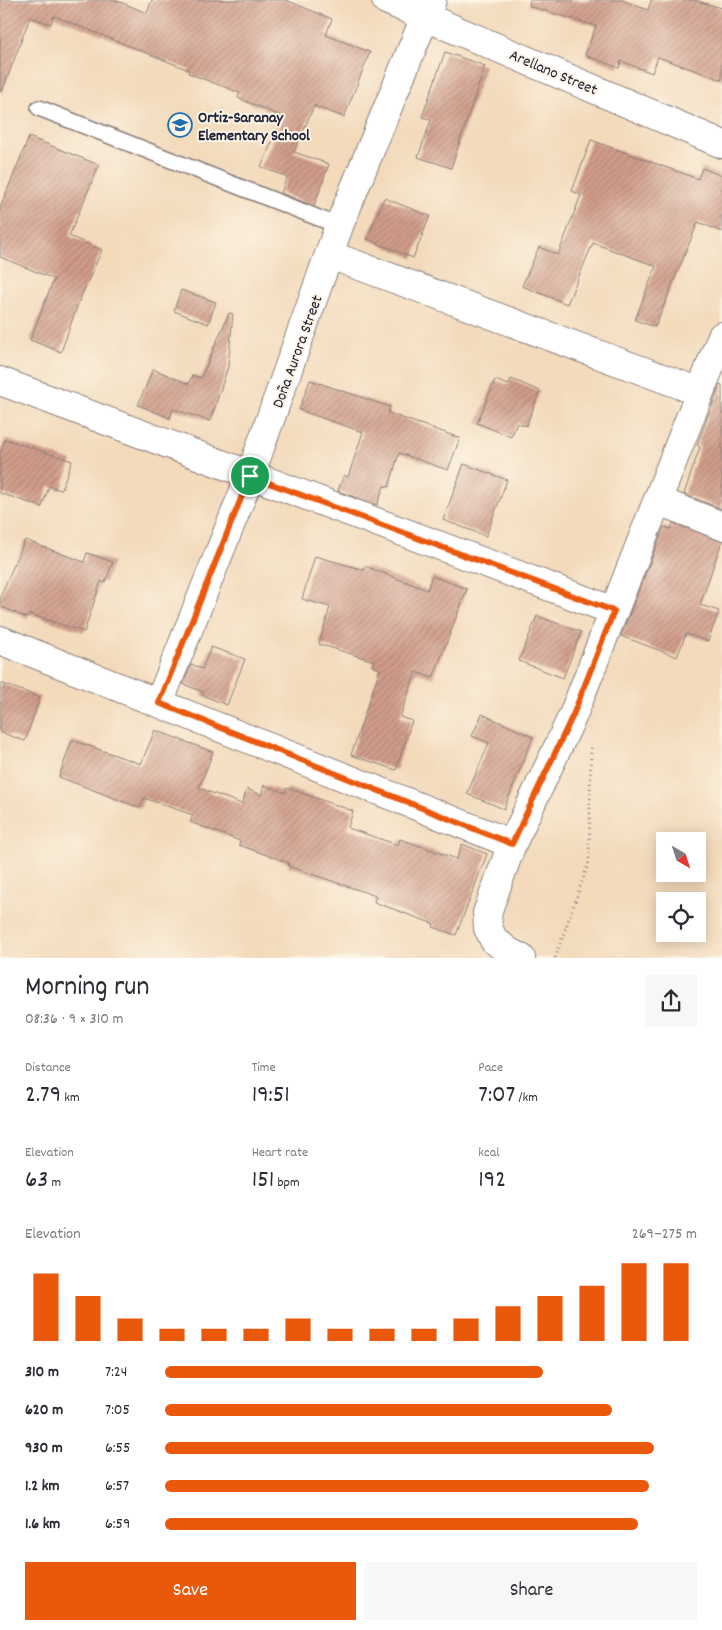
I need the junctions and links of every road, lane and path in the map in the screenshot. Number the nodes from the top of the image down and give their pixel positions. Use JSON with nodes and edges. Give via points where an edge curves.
{"nodes":[{"id":1,"x":386,"y":0,"type":"edge"},
{"id":2,"x":429,"y":8,"type":"edge"},
{"id":3,"x":39,"y":108,"type":"dead end"},
{"id":4,"x":722,"y":144,"type":"edge"},
{"id":5,"x":339,"y":226,"type":"junction"},
{"id":6,"x":330,"y":255,"type":"junction"},
{"id":7,"x":722,"y":336,"type":"edge"},
{"id":8,"x":0,"y":381,"type":"edge"},
{"id":9,"x":700,"y":392,"type":"junction"},
{"id":10,"x":250,"y":476,"type":"junction"},
{"id":11,"x":659,"y":501,"type":"junction"},
{"id":12,"x":722,"y":526,"type":"edge"},
{"id":13,"x":614,"y":611,"type":"junction"},
{"id":14,"x":0,"y":640,"type":"edge"},
{"id":15,"x":159,"y":703,"type":"junction"},
{"id":16,"x":573,"y":715,"type":"junction"},
{"id":17,"x":512,"y":844,"type":"junction"},
{"id":18,"x":521,"y":958,"type":"edge"},
{"id":19,"x":555,"y":958,"type":"edge"}],
"edges":[{"from":1,"to":2,"type":"street","name":"Arellano Street"},
{"from":2,"to":4,"type":"street","name":"Arellano Street"},
{"from":2,"to":5,"type":"street","name":"Doña Aurora Street"},
{"from":3,"to":5,"type":"lane"},
{"from":5,"to":6,"type":"street","name":"Doña Aurora Street"},
{"from":6,"to":9,"type":"street"},
{"from":6,"to":10,"type":"street","name":"Doña Aurora Street"},
{"from":7,"to":9,"type":"street"},
{"from":8,"to":10,"type":"street"},
{"from":9,"to":11,"type":"street"},
{"from":10,"to":13,"type":"street"},
{"from":10,"to":15,"type":"street","name":"Doña Aurora Street"},
{"from":11,"to":12,"type":"street"},
{"from":11,"to":13,"type":"street"},
{"from":13,"to":16,"type":"street"},
{"from":14,"to":15,"type":"street"},
{"from":15,"to":17,"type":"street"},
{"from":16,"to":17,"type":"street"},
{"from":16,"to":19,"type":"path","via":[[591,729],[589,862]]},
{"from":17,"to":18,"type":"street","via":[[487,913],[488,928],[494,940]]}]}
